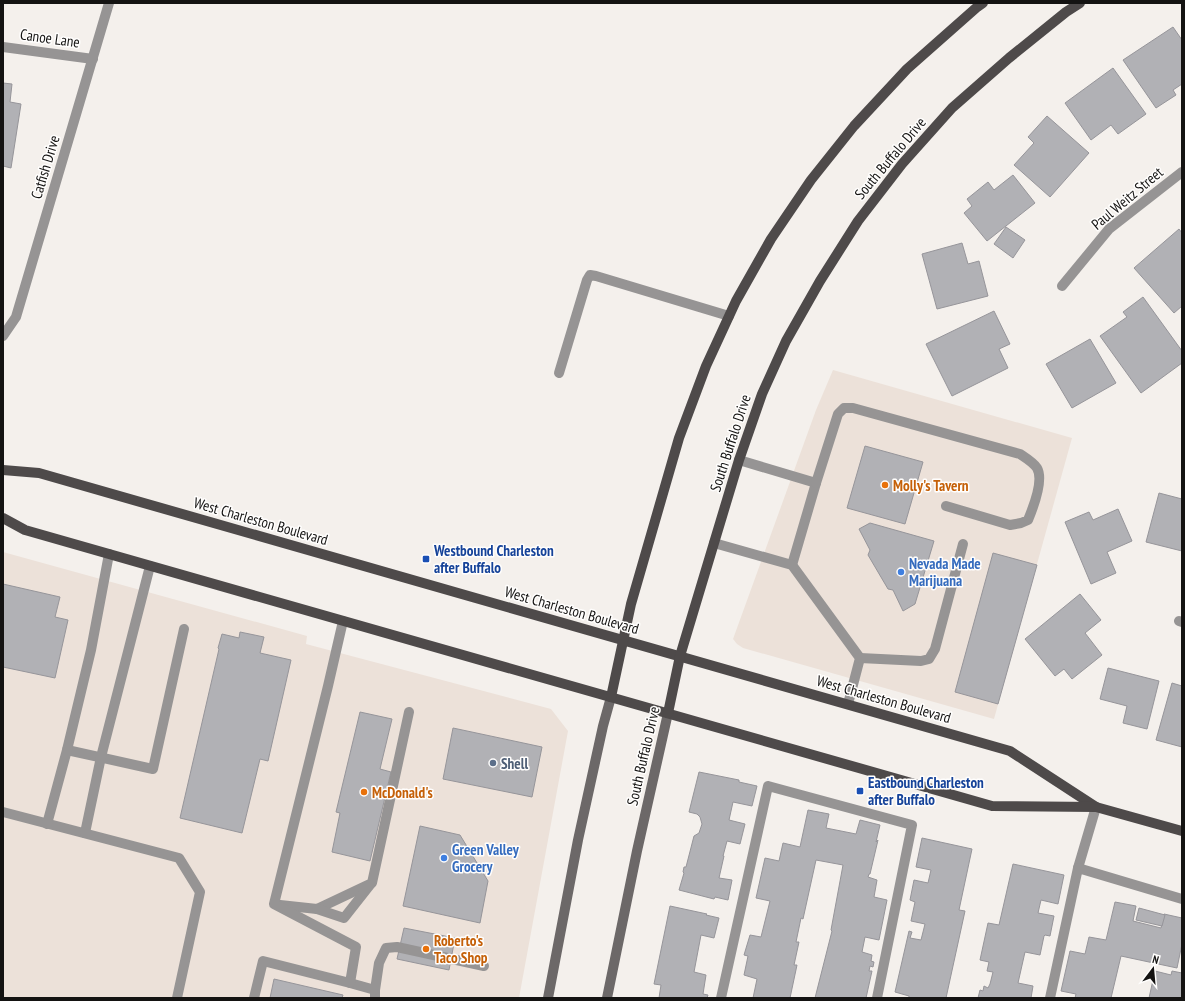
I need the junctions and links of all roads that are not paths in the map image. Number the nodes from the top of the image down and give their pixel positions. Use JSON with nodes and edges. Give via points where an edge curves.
{"nodes":[{"id":1,"x":110,"y":3,"type":"edge"},
{"id":2,"x":983,"y":3,"type":"edge"},
{"id":3,"x":1080,"y":3,"type":"edge"},
{"id":4,"x":3,"y":47,"type":"edge"},
{"id":5,"x":93,"y":59,"type":"junction"},
{"id":6,"x":1182,"y":172,"type":"edge"},
{"id":7,"x":1062,"y":286,"type":"dead end"},
{"id":8,"x":728,"y":316,"type":"junction"},
{"id":9,"x":3,"y":336,"type":"edge"},
{"id":10,"x":559,"y":373,"type":"dead end"},
{"id":11,"x":739,"y":460,"type":"junction"},
{"id":12,"x":3,"y":470,"type":"edge"},
{"id":13,"x":816,"y":483,"type":"junction"},
{"id":14,"x":946,"y":506,"type":"dead end"},
{"id":15,"x":3,"y":518,"type":"edge"},
{"id":16,"x":714,"y":543,"type":"junction"},
{"id":17,"x":963,"y":544,"type":"dead end"},
{"id":18,"x":109,"y":554,"type":"junction"},
{"id":19,"x":792,"y":565,"type":"junction"},
{"id":20,"x":150,"y":566,"type":"junction"},
{"id":21,"x":343,"y":621,"type":"junction"},
{"id":22,"x":184,"y":628,"type":"dead end"},
{"id":23,"x":623,"y":640,"type":"junction"},
{"id":24,"x":680,"y":656,"type":"junction"},
{"id":25,"x":860,"y":658,"type":"junction"},
{"id":26,"x":611,"y":697,"type":"junction"},
{"id":27,"x":848,"y":704,"type":"junction"},
{"id":28,"x":409,"y":712,"type":"dead end"},
{"id":29,"x":668,"y":714,"type":"junction"},
{"id":30,"x":67,"y":750,"type":"junction"},
{"id":31,"x":101,"y":757,"type":"junction"},
{"id":32,"x":1096,"y":807,"type":"junction"},
{"id":33,"x":3,"y":812,"type":"edge"},
{"id":34,"x":47,"y":824,"type":"junction"},
{"id":35,"x":1182,"y":831,"type":"edge"},
{"id":36,"x":85,"y":833,"type":"junction"},
{"id":37,"x":1078,"y":868,"type":"junction"},
{"id":38,"x":372,"y":883,"type":"junction"},
{"id":39,"x":1182,"y":899,"type":"edge"},
{"id":40,"x":274,"y":904,"type":"junction"},
{"id":41,"x":317,"y":909,"type":"junction"},
{"id":42,"x":484,"y":966,"type":"dead end"},
{"id":43,"x":350,"y":982,"type":"junction"},
{"id":44,"x":375,"y":994,"type":"edge"},
{"id":45,"x":177,"y":998,"type":"edge"},
{"id":46,"x":254,"y":998,"type":"edge"},
{"id":47,"x":548,"y":998,"type":"edge"},
{"id":48,"x":607,"y":998,"type":"edge"},
{"id":49,"x":721,"y":998,"type":"edge"},
{"id":50,"x":877,"y":998,"type":"edge"},
{"id":51,"x":1050,"y":998,"type":"edge"}],
"edges":[{"from":1,"to":5,"type":"street","name":"Catfish Drive"},
{"from":2,"to":8,"type":"main road","via":[[907,69],[854,126],[811,180],[771,238]]},
{"from":3,"to":11,"type":"main road","name":"South Buffalo Drive","via":[[1009,58],[952,108],[902,164],[858,221],[786,342],[762,394]]},
{"from":4,"to":5,"type":"street","name":"Canoe Lane"},
{"from":5,"to":9,"type":"street","name":"Catfish Drive","via":[[16,317]]},
{"from":6,"to":7,"type":"street","name":"Paul Weitz Street","via":[[1109,229]]},
{"from":8,"to":10,"type":"street","via":[[590,275]]},
{"from":8,"to":23,"type":"main road","via":[[679,438]]},
{"from":11,"to":13,"type":"street"},
{"from":11,"to":16,"type":"main road","name":"South Buffalo Drive"},
{"from":12,"to":23,"type":"main road","name":"West Charleston Boulevard","via":[[39,472]]},
{"from":13,"to":14,"type":"street","via":[[838,414],[844,408],[853,408],[1020,454],[1038,469],[1039,483],[1031,512],[1028,520],[1021,523],[1010,525]]},
{"from":13,"to":19,"type":"street"},
{"from":15,"to":18,"type":"main road","name":"West Charleston Boulevard","via":[[25,530]]},
{"from":16,"to":19,"type":"street"},
{"from":16,"to":24,"type":"main road","name":"South Buffalo Drive"},
{"from":17,"to":25,"type":"street","via":[[934,649],[928,659],[921,661]]},
{"from":18,"to":20,"type":"main road","name":"West Charleston Boulevard"},
{"from":18,"to":30,"type":"street","via":[[91,650]]},
{"from":19,"to":25,"type":"street"},
{"from":20,"to":21,"type":"main road","name":"West Charleston Boulevard"},
{"from":20,"to":31,"type":"street"},
{"from":21,"to":26,"type":"main road","name":"West Charleston Boulevard"},
{"from":21,"to":40,"type":"street"},
{"from":22,"to":31,"type":"street","via":[[153,769]]},
{"from":23,"to":24,"type":"main road","name":"West Charleston Boulevard"},
{"from":23,"to":26,"type":"main road"},
{"from":24,"to":27,"type":"main road","name":"West Charleston Boulevard"},
{"from":24,"to":29,"type":"main road","name":"South Buffalo Drive"},
{"from":25,"to":27,"type":"street"},
{"from":26,"to":29,"type":"main road","name":"West Charleston Boulevard"},
{"from":26,"to":47,"type":"main road","via":[[582,825]]},
{"from":27,"to":32,"type":"main road","name":"West Charleston Boulevard","via":[[1010,750]]},
{"from":28,"to":38,"type":"street"},
{"from":29,"to":32,"type":"main road","name":"West Charleston Boulevard","via":[[992,806]]},
{"from":29,"to":48,"type":"main road","name":"South Buffalo Drive"},
{"from":30,"to":31,"type":"street"},
{"from":30,"to":34,"type":"street"},
{"from":31,"to":36,"type":"street"},
{"from":32,"to":35,"type":"main road","name":"West Charleston Boulevard"},
{"from":32,"to":37,"type":"street"},
{"from":33,"to":34,"type":"street"},
{"from":34,"to":36,"type":"street"},
{"from":36,"to":45,"type":"street","via":[[179,858],[200,892]]},
{"from":37,"to":39,"type":"street"},
{"from":37,"to":51,"type":"street"},
{"from":38,"to":41,"type":"street"},
{"from":38,"to":41,"type":"street","via":[[344,918]]},
{"from":40,"to":41,"type":"street"},
{"from":40,"to":43,"type":"street","via":[[356,947]]},
{"from":42,"to":44,"type":"street","via":[[397,947],[386,948],[379,962]]},
{"from":43,"to":44,"type":"street"},
{"from":43,"to":46,"type":"street","via":[[263,961]]},
{"from":49,"to":50,"type":"street","via":[[768,786],[912,825]]}]}
